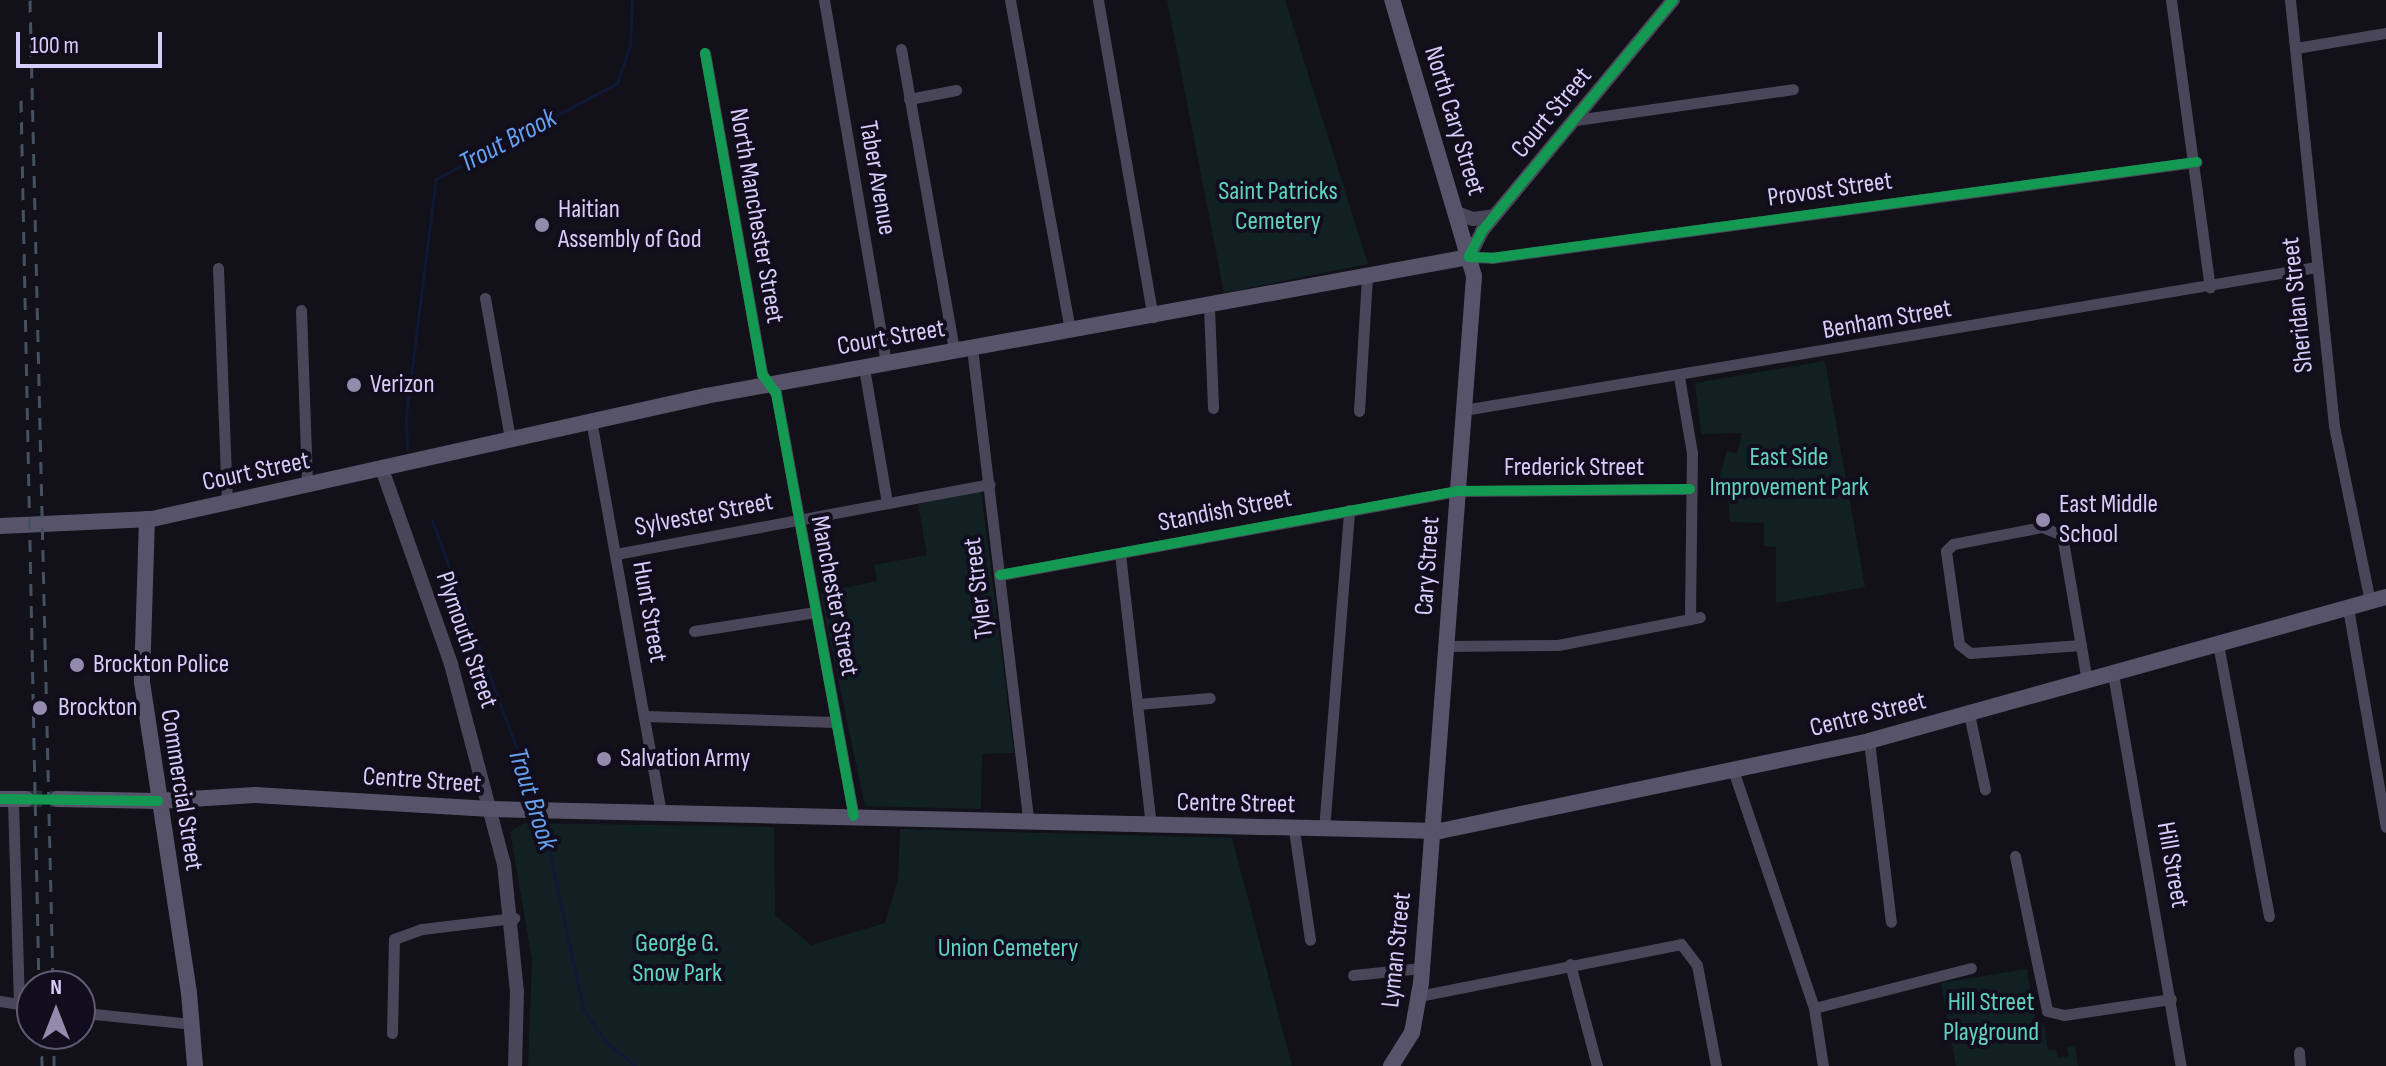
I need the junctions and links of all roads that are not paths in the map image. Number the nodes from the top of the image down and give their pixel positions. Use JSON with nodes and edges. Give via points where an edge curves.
{"nodes":[{"id":1,"x":824,"y":0,"type":"edge"},
{"id":2,"x":1010,"y":0,"type":"edge"},
{"id":3,"x":1098,"y":0,"type":"edge"},
{"id":4,"x":1392,"y":0,"type":"edge"},
{"id":5,"x":1673,"y":0,"type":"edge"},
{"id":6,"x":2171,"y":0,"type":"edge"},
{"id":7,"x":2290,"y":0,"type":"edge"},
{"id":8,"x":2386,"y":33,"type":"edge"},
{"id":9,"x":2296,"y":48,"type":"junction"},
{"id":10,"x":901,"y":49,"type":"dead end"},
{"id":11,"x":705,"y":53,"type":"dead end"},
{"id":12,"x":1793,"y":89,"type":"dead end"},
{"id":13,"x":956,"y":90,"type":"dead end"},
{"id":14,"x":909,"y":99,"type":"junction"},
{"id":15,"x":1576,"y":120,"type":"junction"},
{"id":16,"x":2196,"y":162,"type":"junction"},
{"id":17,"x":1457,"y":213,"type":"junction"},
{"id":18,"x":1494,"y":216,"type":"junction"},
{"id":19,"x":1469,"y":257,"type":"junction"},
{"id":20,"x":2316,"y":267,"type":"junction"},
{"id":21,"x":218,"y":268,"type":"dead end"},
{"id":22,"x":1367,"y":276,"type":"junction"},
{"id":23,"x":2210,"y":287,"type":"junction"},
{"id":24,"x":485,"y":298,"type":"dead end"},
{"id":25,"x":1209,"y":307,"type":"junction"},
{"id":26,"x":301,"y":310,"type":"dead end"},
{"id":27,"x":1153,"y":317,"type":"junction"},
{"id":28,"x":1070,"y":330,"type":"junction"},
{"id":29,"x":972,"y":348,"type":"junction"},
{"id":30,"x":954,"y":351,"type":"junction"},
{"id":31,"x":886,"y":363,"type":"junction"},
{"id":32,"x":864,"y":368,"type":"junction"},
{"id":33,"x":1679,"y":377,"type":"junction"},
{"id":34,"x":770,"y":385,"type":"junction"},
{"id":35,"x":1213,"y":408,"type":"dead end"},
{"id":36,"x":1464,"y":410,"type":"junction"},
{"id":37,"x":1359,"y":411,"type":"dead end"},
{"id":38,"x":591,"y":420,"type":"junction"},
{"id":39,"x":510,"y":439,"type":"junction"},
{"id":40,"x":382,"y":469,"type":"junction"},
{"id":41,"x":989,"y":484,"type":"junction"},
{"id":42,"x":307,"y":486,"type":"junction"},
{"id":43,"x":1690,"y":489,"type":"junction"},
{"id":44,"x":1458,"y":491,"type":"junction"},
{"id":45,"x":887,"y":503,"type":"junction"},
{"id":46,"x":227,"y":504,"type":"junction"},
{"id":47,"x":1349,"y":510,"type":"junction"},
{"id":48,"x":147,"y":519,"type":"junction"},
{"id":49,"x":796,"y":520,"type":"junction"},
{"id":50,"x":0,"y":526,"type":"edge"},
{"id":51,"x":616,"y":554,"type":"junction"},
{"id":52,"x":1120,"y":554,"type":"junction"},
{"id":53,"x":1000,"y":575,"type":"junction"},
{"id":54,"x":2378,"y":599,"type":"edge"},
{"id":55,"x":2348,"y":608,"type":"junction"},
{"id":56,"x":816,"y":612,"type":"junction"},
{"id":57,"x":694,"y":631,"type":"dead end"},
{"id":58,"x":2218,"y":644,"type":"junction"},
{"id":59,"x":2081,"y":645,"type":"junction"},
{"id":60,"x":1446,"y":646,"type":"junction"},
{"id":61,"x":2113,"y":674,"type":"junction"},
{"id":62,"x":2087,"y":681,"type":"junction"},
{"id":63,"x":1210,"y":698,"type":"dead end"},
{"id":64,"x":1138,"y":704,"type":"junction"},
{"id":65,"x":1969,"y":714,"type":"junction"},
{"id":66,"x":646,"y":716,"type":"junction"},
{"id":67,"x":836,"y":722,"type":"junction"},
{"id":68,"x":1869,"y":741,"type":"junction"},
{"id":69,"x":1733,"y":770,"type":"junction"},
{"id":70,"x":1985,"y":789,"type":"dead end"},
{"id":71,"x":13,"y":798,"type":"edge"},
{"id":72,"x":57,"y":799,"type":"tunnel mouth"},
{"id":73,"x":158,"y":801,"type":"junction"},
{"id":74,"x":491,"y":809,"type":"junction"},
{"id":75,"x":661,"y":812,"type":"junction"},
{"id":76,"x":854,"y":816,"type":"junction"},
{"id":77,"x":1029,"y":823,"type":"junction"},
{"id":78,"x":1151,"y":826,"type":"junction"},
{"id":79,"x":2386,"y":827,"type":"edge"},
{"id":80,"x":1294,"y":830,"type":"junction"},
{"id":81,"x":1324,"y":830,"type":"junction"},
{"id":82,"x":1432,"y":831,"type":"junction"},
{"id":83,"x":2015,"y":856,"type":"dead end"},
{"id":84,"x":0,"y":885,"type":"edge"},
{"id":85,"x":15,"y":886,"type":"junction"},
{"id":86,"x":2269,"y":916,"type":"dead end"},
{"id":87,"x":514,"y":918,"type":"junction"},
{"id":88,"x":1891,"y":922,"type":"dead end"},
{"id":89,"x":1310,"y":940,"type":"dead end"},
{"id":90,"x":1570,"y":964,"type":"junction"},
{"id":91,"x":1422,"y":968,"type":"junction"},
{"id":92,"x":1971,"y":968,"type":"dead end"},
{"id":93,"x":1353,"y":975,"type":"dead end"},
{"id":94,"x":1419,"y":996,"type":"junction"},
{"id":95,"x":2171,"y":999,"type":"junction"},
{"id":96,"x":0,"y":1001,"type":"edge"},
{"id":97,"x":1814,"y":1008,"type":"junction"},
{"id":98,"x":96,"y":1014,"type":"edge"},
{"id":99,"x":193,"y":1024,"type":"junction"},
{"id":100,"x":392,"y":1033,"type":"dead end"},
{"id":101,"x":2299,"y":1052,"type":"dead end"},
{"id":102,"x":1394,"y":1064,"type":"edge"},
{"id":103,"x":195,"y":1066,"type":"edge"},
{"id":104,"x":515,"y":1066,"type":"edge"},
{"id":105,"x":1597,"y":1066,"type":"edge"},
{"id":106,"x":1716,"y":1066,"type":"edge"},
{"id":107,"x":1823,"y":1066,"type":"edge"},
{"id":108,"x":2181,"y":1066,"type":"edge"},
{"id":109,"x":2300,"y":1066,"type":"edge"}],
"edges":[{"from":1,"to":31,"type":"street","name":"Taber Avenue"},
{"from":2,"to":28,"type":"street"},
{"from":3,"to":27,"type":"street"},
{"from":4,"to":17,"type":"main road","name":"North Cary Street"},
{"from":5,"to":15,"type":"street","name":"Court Street"},
{"from":6,"to":16,"type":"street"},
{"from":7,"to":9,"type":"street","name":"Sheridan Street"},
{"from":8,"to":9,"type":"street"},
{"from":9,"to":20,"type":"street","name":"Sheridan Street"},
{"from":10,"to":14,"type":"street"},
{"from":11,"to":34,"type":"street","name":"North Manchester Street","via":[[762,374]]},
{"from":12,"to":15,"type":"street"},
{"from":13,"to":14,"type":"street"},
{"from":14,"to":30,"type":"street"},
{"from":15,"to":18,"type":"street","name":"Court Street"},
{"from":16,"to":19,"type":"street","name":"Provost Street"},
{"from":16,"to":23,"type":"street"},
{"from":17,"to":18,"type":"street","via":[[1471,219]]},
{"from":17,"to":19,"type":"main road","name":"North Cary Street"},
{"from":18,"to":19,"type":"street","name":"Court Street"},
{"from":19,"to":22,"type":"main road","name":"Court Street"},
{"from":19,"to":36,"type":"main road","name":"Cary Street","via":[[1473,286]]},
{"from":20,"to":23,"type":"street","name":"Benham Street"},
{"from":20,"to":54,"type":"street","name":"Sheridan Street","via":[[2334,426]]},
{"from":21,"to":46,"type":"street"},
{"from":22,"to":25,"type":"main road","name":"Court Street"},
{"from":22,"to":37,"type":"street"},
{"from":23,"to":33,"type":"street","name":"Benham Street"},
{"from":24,"to":39,"type":"street"},
{"from":25,"to":27,"type":"main road","name":"Court Street"},
{"from":25,"to":35,"type":"street"},
{"from":26,"to":42,"type":"street"},
{"from":27,"to":28,"type":"main road","name":"Court Street"},
{"from":28,"to":29,"type":"main road","name":"Court Street"},
{"from":29,"to":30,"type":"main road","name":"Court Street"},
{"from":29,"to":41,"type":"street","name":"Tyler Street"},
{"from":30,"to":31,"type":"main road","name":"Court Street"},
{"from":31,"to":32,"type":"main road","name":"Court Street"},
{"from":32,"to":34,"type":"main road","name":"Court Street"},
{"from":32,"to":45,"type":"street"},
{"from":33,"to":36,"type":"street","name":"Benham Street"},
{"from":33,"to":43,"type":"street","via":[[1692,453]]},
{"from":34,"to":38,"type":"main road","name":"Court Street"},
{"from":34,"to":49,"type":"street","name":"Manchester Street","via":[[776,393]]},
{"from":36,"to":44,"type":"main road","name":"Cary Street"},
{"from":38,"to":39,"type":"main road","name":"Court Street"},
{"from":38,"to":51,"type":"street","name":"Hunt Street"},
{"from":39,"to":40,"type":"main road","name":"Court Street"},
{"from":40,"to":42,"type":"main road","name":"Court Street"},
{"from":40,"to":74,"type":"street","name":"Plymouth Street","via":[[451,664]]},
{"from":41,"to":45,"type":"street","name":"Sylvester Street"},
{"from":41,"to":53,"type":"street","name":"Tyler Street"},
{"from":42,"to":46,"type":"main road","name":"Court Street"},
{"from":43,"to":44,"type":"street","name":"Frederick Street"},
{"from":43,"to":60,"type":"street","via":[[1695,618],[1558,645]]},
{"from":44,"to":47,"type":"street","name":"Standish Street"},
{"from":44,"to":60,"type":"main road","name":"Cary Street"},
{"from":45,"to":49,"type":"street","name":"Sylvester Street"},
{"from":46,"to":48,"type":"main road","name":"Court Street"},
{"from":47,"to":52,"type":"street","name":"Standish Street"},
{"from":47,"to":81,"type":"street"},
{"from":48,"to":50,"type":"main road","name":"Court Street"},
{"from":48,"to":73,"type":"main road","name":"Commercial Street","via":[[142,682]]},
{"from":49,"to":51,"type":"street","name":"Sylvester Street"},
{"from":49,"to":56,"type":"street","name":"Manchester Street"},
{"from":51,"to":66,"type":"street","name":"Hunt Street"},
{"from":52,"to":53,"type":"street","name":"Standish Street"},
{"from":52,"to":64,"type":"street"},
{"from":53,"to":77,"type":"street","name":"Tyler Street"},
{"from":54,"to":55,"type":"main road","name":"Centre Street"},
{"from":55,"to":58,"type":"main road","name":"Centre Street"},
{"from":55,"to":79,"type":"street"},
{"from":56,"to":57,"type":"street"},
{"from":56,"to":67,"type":"street","name":"Manchester Street"},
{"from":58,"to":61,"type":"main road","name":"Centre Street"},
{"from":58,"to":86,"type":"street"},
{"from":59,"to":59,"type":"street","via":[[2062,535],[2056,530],[2042,527],[1953,544],[1946,551],[1959,644],[1970,653]]},
{"from":59,"to":62,"type":"street"},
{"from":60,"to":82,"type":"main road","name":"Cary Street"},
{"from":61,"to":62,"type":"main road","name":"Centre Street"},
{"from":61,"to":95,"type":"street","name":"Hill Street"},
{"from":62,"to":65,"type":"main road","name":"Centre Street"},
{"from":63,"to":64,"type":"street"},
{"from":64,"to":78,"type":"street"},
{"from":65,"to":68,"type":"main road","name":"Centre Street"},
{"from":65,"to":70,"type":"street"},
{"from":66,"to":67,"type":"street"},
{"from":66,"to":75,"type":"street","name":"Hunt Street"},
{"from":67,"to":76,"type":"street","name":"Manchester Street"},
{"from":68,"to":69,"type":"main road","name":"Centre Street"},
{"from":68,"to":88,"type":"street"},
{"from":69,"to":82,"type":"main road","name":"Centre Street"},
{"from":69,"to":97,"type":"street"},
{"from":71,"to":85,"type":"street"},
{"from":72,"to":73,"type":"main road","name":"Centre Street"},
{"from":73,"to":74,"type":"main road","name":"Centre Street","via":[[255,795]]},
{"from":73,"to":99,"type":"main road","name":"Commercial Street"},
{"from":74,"to":75,"type":"main road","name":"Centre Street"},
{"from":74,"to":87,"type":"street","name":"Plymouth Street"},
{"from":75,"to":76,"type":"main road","name":"Centre Street"},
{"from":76,"to":77,"type":"main road","name":"Centre Street"},
{"from":77,"to":78,"type":"main road","name":"Centre Street"},
{"from":78,"to":80,"type":"main road","name":"Centre Street"},
{"from":80,"to":81,"type":"main road","name":"Centre Street"},
{"from":80,"to":89,"type":"street"},
{"from":81,"to":82,"type":"main road","name":"Centre Street"},
{"from":82,"to":91,"type":"main road","name":"Lyman Street"},
{"from":83,"to":95,"type":"street","via":[[2047,1011],[2056,1016]]},
{"from":84,"to":85,"type":"street"},
{"from":85,"to":96,"type":"street","via":[[19,1004]]},
{"from":87,"to":100,"type":"street","via":[[422,929],[394,939]]},
{"from":87,"to":104,"type":"street","name":"Plymouth Street"},
{"from":90,"to":94,"type":"street"},
{"from":90,"to":105,"type":"street"},
{"from":90,"to":106,"type":"street","via":[[1681,944],[1697,965]]},
{"from":91,"to":93,"type":"street"},
{"from":91,"to":94,"type":"main road","name":"Lyman Street"},
{"from":92,"to":97,"type":"street"},
{"from":94,"to":102,"type":"main road","name":"Lyman Street","via":[[1412,1033]]},
{"from":95,"to":108,"type":"street","name":"Hill Street"},
{"from":97,"to":107,"type":"street"},
{"from":98,"to":99,"type":"street"},
{"from":99,"to":103,"type":"main road","name":"Commercial Street"},
{"from":101,"to":109,"type":"street"}]}
